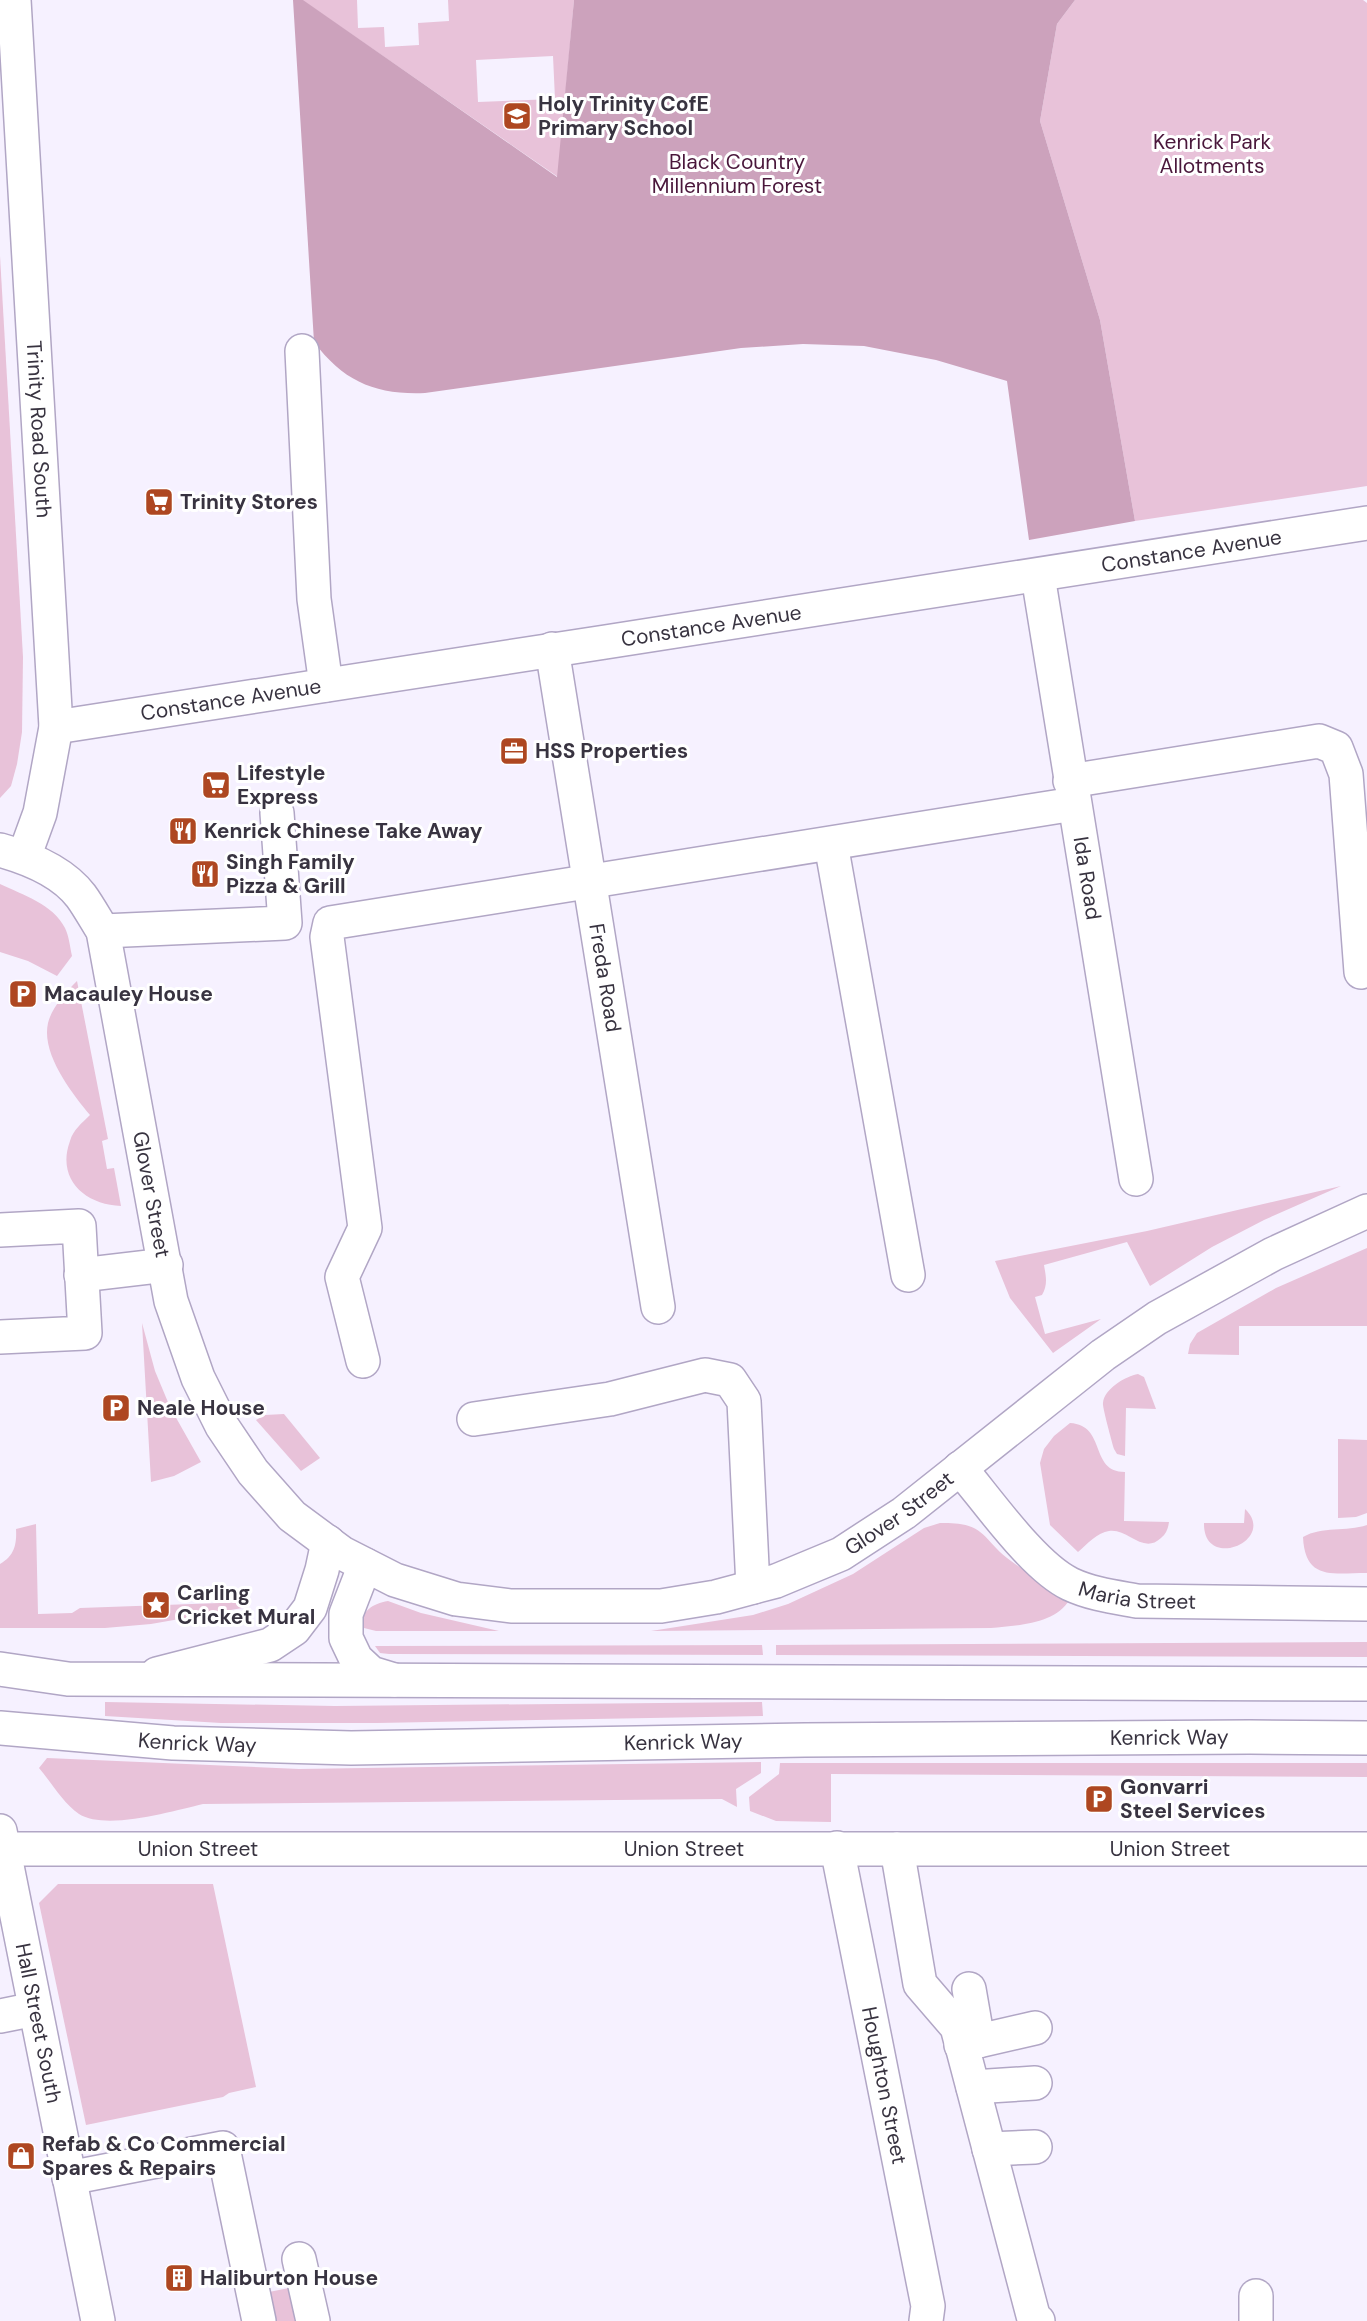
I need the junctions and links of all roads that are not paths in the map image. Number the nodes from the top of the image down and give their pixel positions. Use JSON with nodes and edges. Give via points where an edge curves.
{"nodes":[{"id":1,"x":14,"y":0,"type":"edge"},
{"id":2,"x":302,"y":351,"type":"dead end"},
{"id":3,"x":1367,"y":523,"type":"edge"},
{"id":4,"x":1038,"y":576,"type":"junction"},
{"id":5,"x":552,"y":649,"type":"junction"},
{"id":6,"x":326,"y":685,"type":"junction"},
{"id":7,"x":56,"y":726,"type":"junction"},
{"id":8,"x":1072,"y":792,"type":"junction"},
{"id":9,"x":277,"y":813,"type":"dead end"},
{"id":10,"x":831,"y":844,"type":"junction"},
{"id":11,"x":12,"y":854,"type":"edge"},
{"id":12,"x":590,"y":882,"type":"junction"},
{"id":13,"x":103,"y":932,"type":"junction"},
{"id":14,"x":1360,"y":972,"type":"dead end"},
{"id":15,"x":1136,"y":1179,"type":"dead end"},
{"id":16,"x":1367,"y":1211,"type":"edge"},
{"id":17,"x":0,"y":1230,"type":"edge"},
{"id":18,"x":166,"y":1265,"type":"junction"},
{"id":19,"x":81,"y":1275,"type":"junction"},
{"id":20,"x":908,"y":1275,"type":"dead end"},
{"id":21,"x":658,"y":1307,"type":"dead end"},
{"id":22,"x":0,"y":1337,"type":"edge"},
{"id":23,"x":363,"y":1361,"type":"dead end"},
{"id":24,"x":474,"y":1419,"type":"dead end"},
{"id":25,"x":960,"y":1468,"type":"junction"},
{"id":26,"x":328,"y":1542,"type":"junction"},
{"id":27,"x":365,"y":1564,"type":"junction"},
{"id":28,"x":753,"y":1587,"type":"junction"},
{"id":29,"x":1367,"y":1605,"type":"edge"},
{"id":30,"x":0,"y":1669,"type":"edge"},
{"id":31,"x":138,"y":1679,"type":"junction"},
{"id":32,"x":394,"y":1680,"type":"junction"},
{"id":33,"x":1367,"y":1684,"type":"edge"},
{"id":34,"x":0,"y":1728,"type":"edge"},
{"id":35,"x":1367,"y":1738,"type":"edge"},
{"id":36,"x":1,"y":1843,"type":"edge"},
{"id":37,"x":837,"y":1848,"type":"junction"},
{"id":38,"x":897,"y":1848,"type":"junction"},
{"id":39,"x":1367,"y":1849,"type":"edge"},
{"id":40,"x":969,"y":1989,"type":"dead end"},
{"id":41,"x":0,"y":2016,"type":"edge"},
{"id":42,"x":1035,"y":2028,"type":"dead end"},
{"id":43,"x":32,"y":2031,"type":"junction"},
{"id":44,"x":970,"y":2043,"type":"junction"},
{"id":45,"x":1035,"y":2083,"type":"dead end"},
{"id":46,"x":973,"y":2087,"type":"junction"},
{"id":47,"x":1035,"y":2147,"type":"dead end"},
{"id":48,"x":989,"y":2149,"type":"junction"},
{"id":49,"x":69,"y":2178,"type":"junction"},
{"id":50,"x":299,"y":2259,"type":"dead end"},
{"id":51,"x":98,"y":2321,"type":"edge"},
{"id":52,"x":259,"y":2321,"type":"edge"},
{"id":53,"x":313,"y":2321,"type":"edge"},
{"id":54,"x":926,"y":2321,"type":"edge"},
{"id":55,"x":1038,"y":2321,"type":"edge"}],
"edges":[{"from":1,"to":7,"type":"street","name":"Trinity Road South"},
{"from":2,"to":6,"type":"street","via":[[314,599]]},
{"from":3,"to":4,"type":"street","name":"Constance Avenue"},
{"from":4,"to":5,"type":"street","name":"Constance Avenue"},
{"from":4,"to":8,"type":"street","name":"Ida Road"},
{"from":5,"to":6,"type":"street","name":"Constance Avenue"},
{"from":5,"to":12,"type":"street","name":"Freda Road"},
{"from":6,"to":7,"type":"street","name":"Constance Avenue"},
{"from":7,"to":11,"type":"street","name":"Trinity Road South","via":[[40,813]]},
{"from":8,"to":10,"type":"street"},
{"from":8,"to":14,"type":"street","via":[[1319,741],[1335,748],[1346,774]]},
{"from":8,"to":15,"type":"street","name":"Ida Road"},
{"from":9,"to":13,"type":"street","via":[[285,923]]},
{"from":10,"to":12,"type":"street"},
{"from":10,"to":20,"type":"street"},
{"from":11,"to":13,"type":"street","name":"Glover Street","via":[[54,873],[80,894]]},
{"from":12,"to":21,"type":"street","name":"Freda Road"},
{"from":12,"to":23,"type":"street","via":[[330,923],[327,937],[365,1228],[342,1277]]},
{"from":13,"to":18,"type":"street","name":"Glover Street"},
{"from":16,"to":25,"type":"street","name":"Glover Street","via":[[1273,1254],[1157,1318],[1103,1355]]},
{"from":17,"to":19,"type":"street","via":[[79,1226]]},
{"from":18,"to":19,"type":"street"},
{"from":18,"to":26,"type":"street","name":"Glover Street","via":[[171,1301],[198,1378],[222,1426],[253,1472],[292,1516]]},
{"from":19,"to":22,"type":"street","via":[[85,1333]]},
{"from":24,"to":28,"type":"street","via":[[610,1399],[705,1375],[730,1380],[744,1401]]},
{"from":25,"to":28,"type":"street","name":"Glover Street","via":[[904,1513],[841,1554]]},
{"from":25,"to":29,"type":"street","name":"Maria Street","via":[[1035,1557],[1069,1584],[1101,1595],[1137,1601]]},
{"from":26,"to":27,"type":"street","name":"Glover Street"},
{"from":26,"to":31,"type":"street","via":[[310,1608],[294,1629],[270,1645]]},
{"from":27,"to":28,"type":"street","name":"Glover Street","via":[[395,1580],[456,1599],[511,1606],[661,1606]]},
{"from":27,"to":32,"type":"street","via":[[346,1614],[346,1638],[356,1659],[371,1673]]},
{"from":30,"to":31,"type":"street","via":[[68,1679]]},
{"from":31,"to":32,"type":"street"},
{"from":32,"to":33,"type":"street"},
{"from":34,"to":35,"type":"street","name":"Kenrick Way","via":[[174,1743],[351,1748],[817,1740]]},
{"from":36,"to":37,"type":"street","name":"Union Street"},
{"from":36,"to":43,"type":"street","name":"Hall Street South"},
{"from":37,"to":38,"type":"street","name":"Union Street"},
{"from":37,"to":54,"type":"street","name":"Houghton Street","via":[[928,2306]]},
{"from":38,"to":39,"type":"street","name":"Union Street"},
{"from":38,"to":44,"type":"street","via":[[920,1984]]},
{"from":40,"to":44,"type":"street"},
{"from":41,"to":43,"type":"street"},
{"from":42,"to":44,"type":"street"},
{"from":43,"to":49,"type":"street","name":"Hall Street South"},
{"from":44,"to":46,"type":"street"},
{"from":45,"to":46,"type":"street"},
{"from":46,"to":48,"type":"street"},
{"from":47,"to":48,"type":"street"},
{"from":48,"to":55,"type":"street","via":[[1034,2319]]},
{"from":49,"to":51,"type":"street","name":"Hall Street South"},
{"from":49,"to":52,"type":"street","via":[[224,2148]]},
{"from":50,"to":53,"type":"street"}]}
